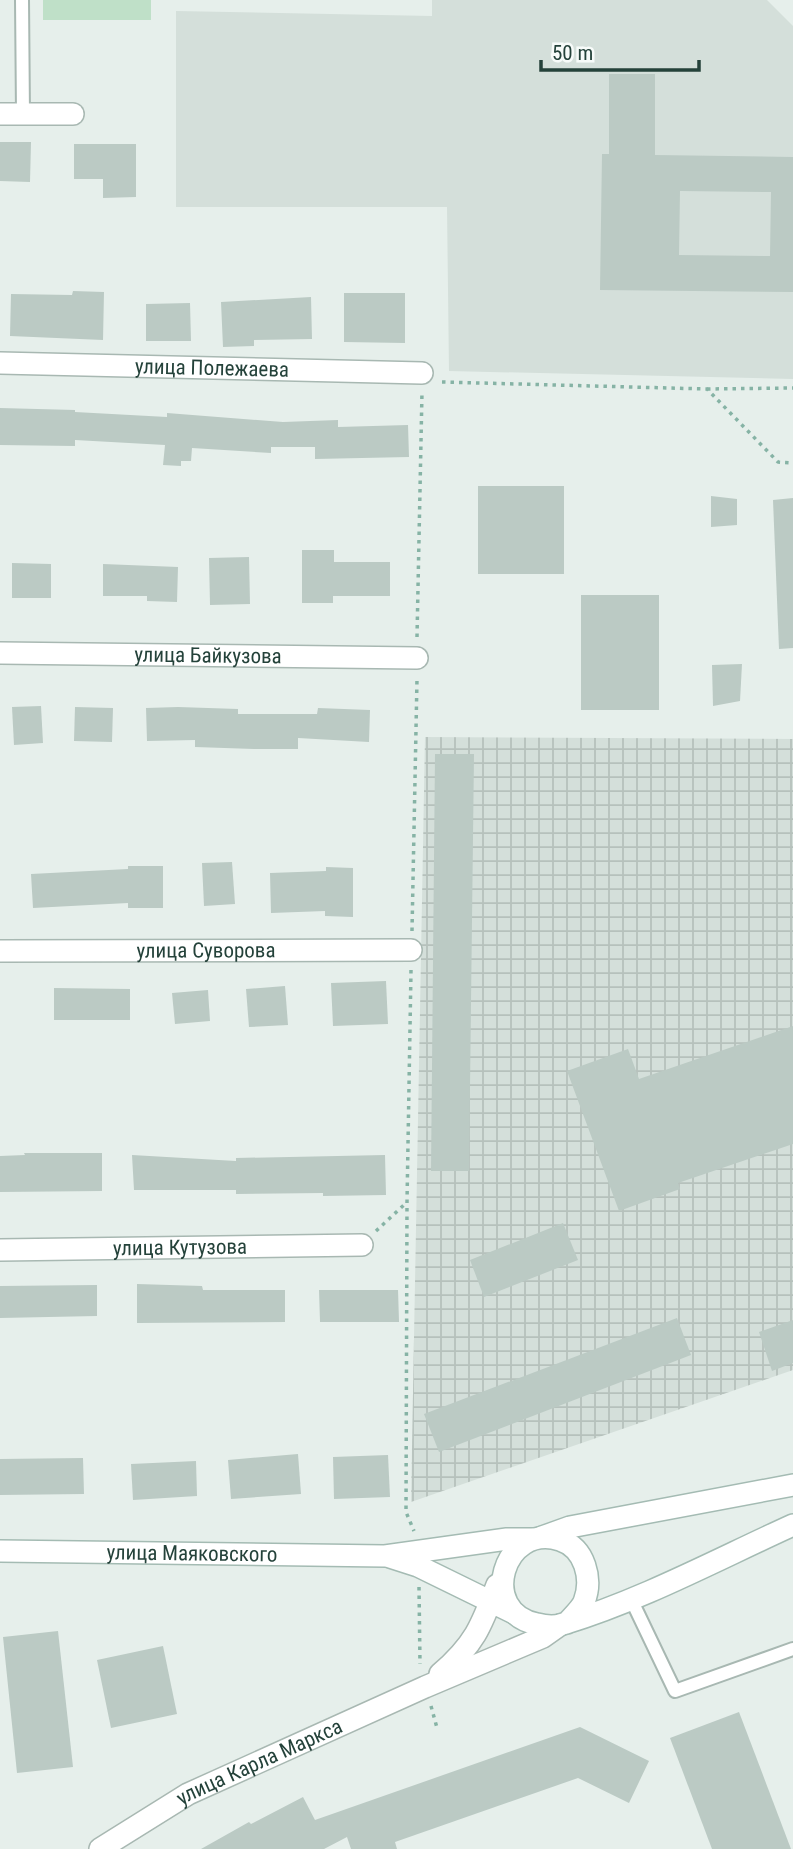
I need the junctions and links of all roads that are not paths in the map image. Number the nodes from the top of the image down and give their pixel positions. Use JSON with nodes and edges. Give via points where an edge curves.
{"nodes":[{"id":1,"x":22,"y":0,"type":"edge"},
{"id":2,"x":0,"y":114,"type":"edge"},
{"id":3,"x":23,"y":114,"type":"junction"},
{"id":4,"x":73,"y":114,"type":"dead end"},
{"id":5,"x":0,"y":363,"type":"edge"},
{"id":6,"x":429,"y":377,"type":"road end"},
{"id":7,"x":0,"y":653,"type":"edge"},
{"id":8,"x":417,"y":658,"type":"dead end"},
{"id":9,"x":411,"y":950,"type":"dead end"},
{"id":10,"x":0,"y":951,"type":"edge"},
{"id":11,"x":362,"y":1245,"type":"road end"},
{"id":12,"x":0,"y":1250,"type":"edge"},
{"id":13,"x":793,"y":1485,"type":"edge"},
{"id":14,"x":793,"y":1525,"type":"edge"},
{"id":15,"x":536,"y":1538,"type":"junction"},
{"id":16,"x":0,"y":1551,"type":"edge"},
{"id":17,"x":385,"y":1556,"type":"junction"},
{"id":18,"x":504,"y":1570,"type":"junction"},
{"id":19,"x":631,"y":1599,"type":"junction"},
{"id":20,"x":490,"y":1603,"type":"junction"},
{"id":21,"x":514,"y":1613,"type":"junction"},
{"id":22,"x":564,"y":1624,"type":"junction"},
{"id":23,"x":793,"y":1649,"type":"edge"},
{"id":24,"x":424,"y":1685,"type":"junction"},
{"id":25,"x":100,"y":1849,"type":"edge"}],
"edges":[{"from":1,"to":3,"type":"lane"},
{"from":2,"to":3,"type":"street"},
{"from":3,"to":4,"type":"street"},
{"from":5,"to":6,"type":"street","name":"улица Полежаева"},
{"from":7,"to":8,"type":"street","name":"улица Байкузова"},
{"from":9,"to":10,"type":"street","name":"улица Суворова"},
{"from":11,"to":12,"type":"street","name":"улица Кутузова"},
{"from":13,"to":15,"type":"street","via":[[570,1527]]},
{"from":14,"to":19,"type":"street","name":"улица Карла Маркса"},
{"from":15,"to":17,"type":"street","name":"улица Маяковского"},
{"from":15,"to":18,"type":"street","via":[[513,1552]]},
{"from":15,"to":22,"type":"street","via":[[560,1540],[573,1547],[587,1571],[584,1604]]},
{"from":16,"to":17,"type":"street","name":"улица Маяковского"},
{"from":17,"to":20,"type":"street","name":"улица Маяковского","via":[[418,1566]]},
{"from":18,"to":20,"type":"street","name":"улица Карла Маркса"},
{"from":18,"to":21,"type":"street","via":[[505,1601]]},
{"from":19,"to":22,"type":"street","name":"улица Карла Маркса"},
{"from":19,"to":23,"type":"lane","via":[[675,1691]]},
{"from":20,"to":21,"type":"street","name":"улица Маяковского"},
{"from":20,"to":24,"type":"street","name":"улица Карла Маркса","via":[[463,1654]]},
{"from":21,"to":22,"type":"street","via":[[525,1622]]},
{"from":22,"to":24,"type":"street","name":"улица Карла Маркса","via":[[543,1637]]},
{"from":24,"to":25,"type":"street","name":"улица Карла Маркса","via":[[188,1794]]}]}
